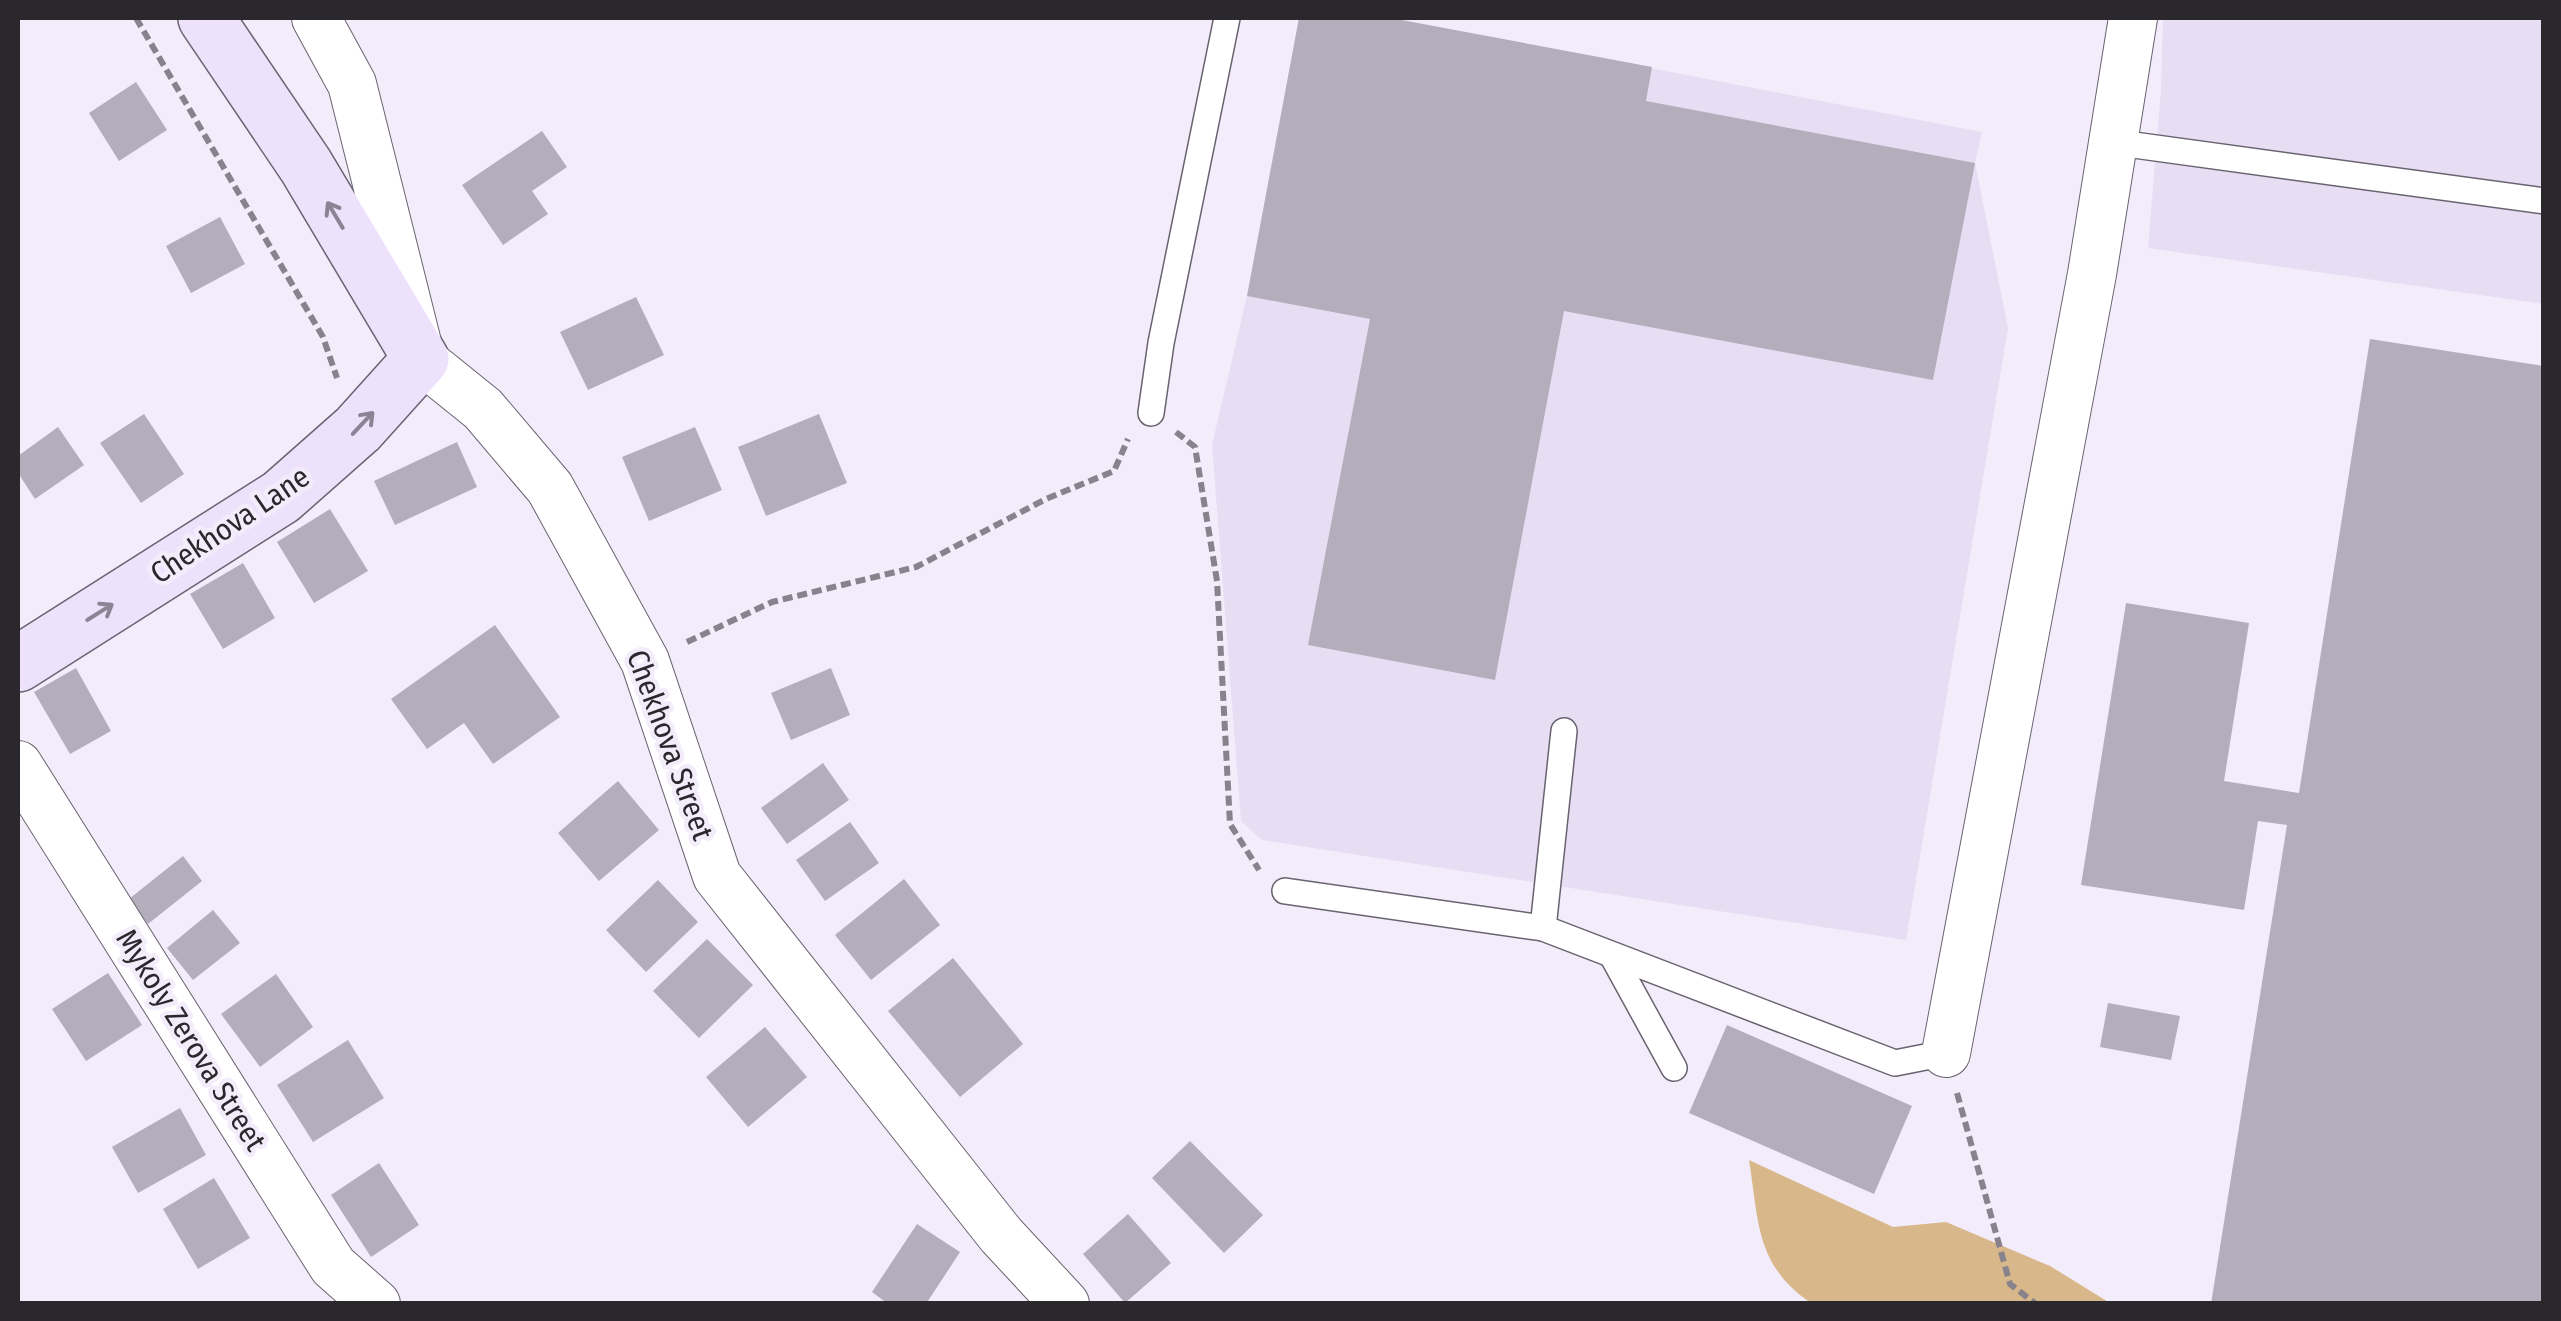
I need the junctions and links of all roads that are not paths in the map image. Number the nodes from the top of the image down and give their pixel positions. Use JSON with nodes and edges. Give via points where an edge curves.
{"nodes":[{"id":1,"x":206,"y":18,"type":"edge"},
{"id":2,"x":316,"y":18,"type":"edge"},
{"id":3,"x":1227,"y":18,"type":"edge"},
{"id":4,"x":2134,"y":18,"type":"edge"},
{"id":5,"x":2112,"y":142,"type":"junction"},
{"id":6,"x":2544,"y":201,"type":"edge"},
{"id":7,"x":421,"y":358,"type":"junction"},
{"id":8,"x":1152,"y":413,"type":"road end"},
{"id":9,"x":18,"y":664,"type":"edge"},
{"id":10,"x":1564,"y":730,"type":"dead end"},
{"id":11,"x":18,"y":765,"type":"edge"},
{"id":12,"x":1285,"y":891,"type":"road end"},
{"id":13,"x":1543,"y":928,"type":"junction"},
{"id":14,"x":1613,"y":956,"type":"junction"},
{"id":15,"x":1946,"y":1053,"type":"joint"},
{"id":16,"x":1674,"y":1068,"type":"dead end"},
{"id":17,"x":376,"y":1304,"type":"edge"},
{"id":18,"x":1065,"y":1304,"type":"edge"}],
"edges":[{"from":7,"to":1,"type":"main road","name":"Chekhova Street","one_way":true,"via":[[306,166]]},
{"from":2,"to":7,"type":"street","via":[[352,84]]},
{"from":3,"to":8,"type":"lane"},
{"from":4,"to":5,"type":"street"},
{"from":5,"to":6,"type":"lane"},
{"from":5,"to":15,"type":"street"},
{"from":9,"to":7,"type":"main road","name":"Chekhova Lane","one_way":true,"via":[[281,497],[358,430]]},
{"from":7,"to":18,"type":"street","name":"Chekhova Street","via":[[483,410],[550,488],[644,661],[717,876],[1002,1235]]},
{"from":10,"to":13,"type":"lane"},
{"from":11,"to":17,"type":"street","name":"Mykoly Zerova Street","via":[[333,1266]]},
{"from":12,"to":13,"type":"lane"},
{"from":13,"to":14,"type":"lane"},
{"from":14,"to":15,"type":"lane","via":[[1895,1063]]},
{"from":14,"to":16,"type":"lane"}]}
